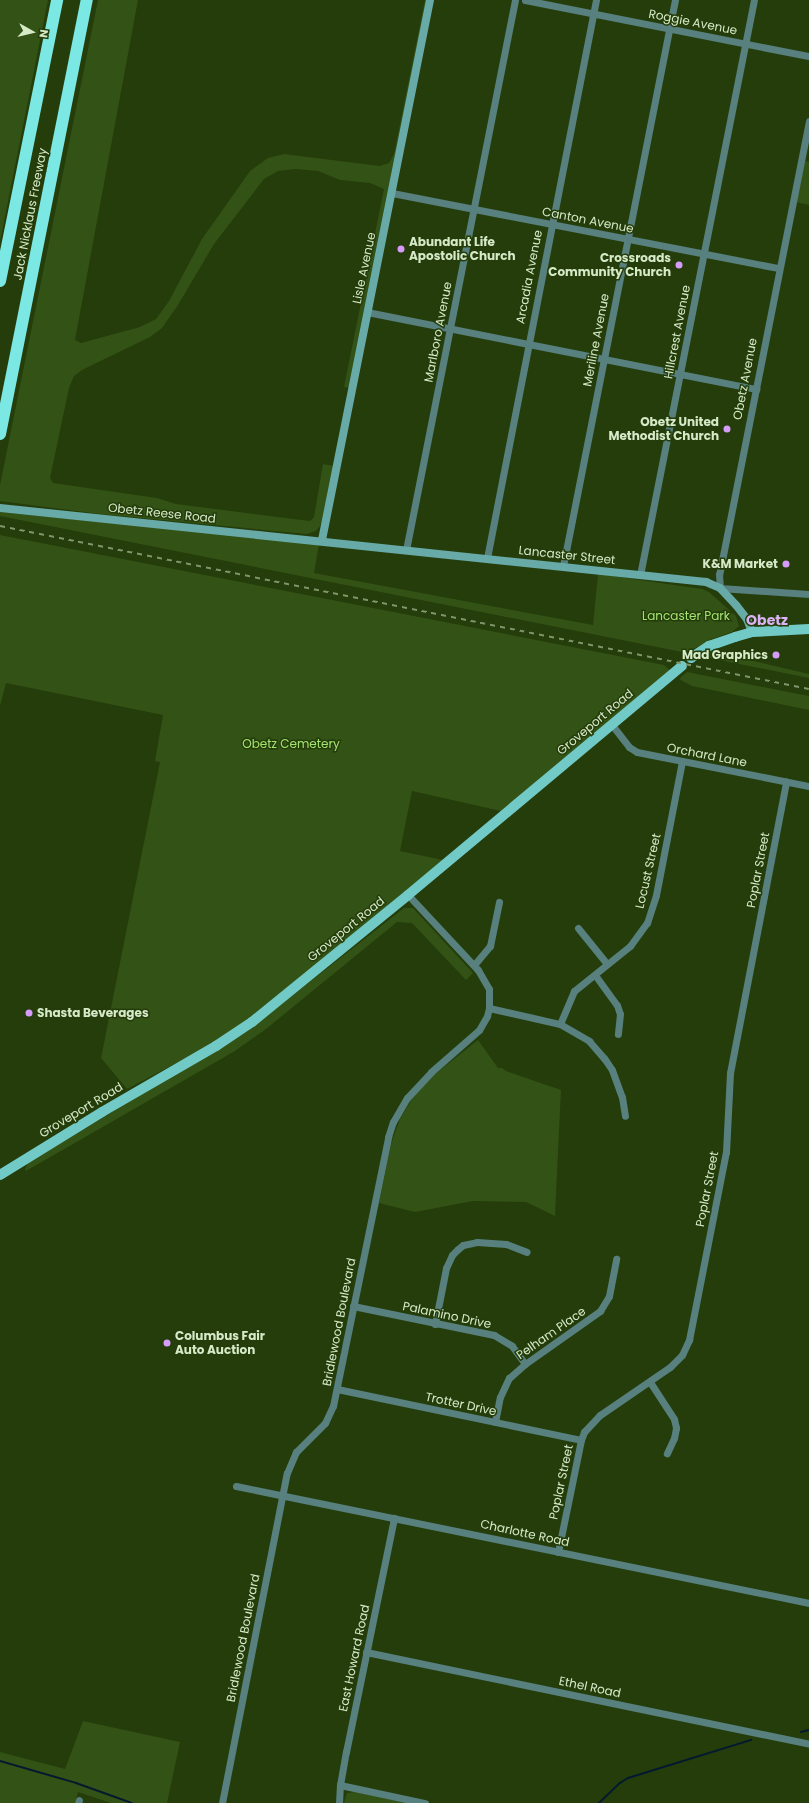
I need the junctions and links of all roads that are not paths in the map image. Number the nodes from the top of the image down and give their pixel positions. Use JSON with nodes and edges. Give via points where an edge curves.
{"nodes":[{"id":1,"x":57,"y":0,"type":"edge"},
{"id":2,"x":87,"y":0,"type":"edge"},
{"id":3,"x":430,"y":0,"type":"edge"},
{"id":4,"x":515,"y":0,"type":"edge"},
{"id":5,"x":525,"y":0,"type":"edge"},
{"id":6,"x":596,"y":0,"type":"edge"},
{"id":7,"x":675,"y":0,"type":"edge"},
{"id":8,"x":754,"y":0,"type":"edge"},
{"id":9,"x":593,"y":14,"type":"junction"},
{"id":10,"x":670,"y":28,"type":"junction"},
{"id":11,"x":745,"y":43,"type":"junction"},
{"id":12,"x":809,"y":56,"type":"edge"},
{"id":13,"x":809,"y":121,"type":"edge"},
{"id":14,"x":392,"y":193,"type":"junction"},
{"id":15,"x":473,"y":209,"type":"junction"},
{"id":16,"x":551,"y":224,"type":"junction"},
{"id":17,"x":627,"y":239,"type":"junction"},
{"id":18,"x":704,"y":255,"type":"junction"},
{"id":19,"x":780,"y":268,"type":"junction"},
{"id":20,"x":0,"y":281,"type":"edge"},
{"id":21,"x":367,"y":312,"type":"junction"},
{"id":22,"x":450,"y":328,"type":"junction"},
{"id":23,"x":527,"y":343,"type":"junction"},
{"id":24,"x":603,"y":359,"type":"junction"},
{"id":25,"x":680,"y":374,"type":"junction"},
{"id":26,"x":756,"y":389,"type":"junction"},
{"id":27,"x":0,"y":434,"type":"edge"},
{"id":28,"x":0,"y":508,"type":"edge"},
{"id":29,"x":322,"y":540,"type":"junction"},
{"id":30,"x":406,"y":550,"type":"junction"},
{"id":31,"x":486,"y":558,"type":"junction"},
{"id":32,"x":563,"y":566,"type":"junction"},
{"id":33,"x":640,"y":575,"type":"junction"},
{"id":34,"x":720,"y":588,"type":"junction"},
{"id":35,"x":809,"y":594,"type":"edge"},
{"id":36,"x":809,"y":629,"type":"edge"},
{"id":37,"x":752,"y":632,"type":"junction"},
{"id":38,"x":692,"y":658,"type":"dead end"},
{"id":39,"x":682,"y":666,"type":"dead end"},
{"id":40,"x":612,"y":725,"type":"junction"},
{"id":41,"x":682,"y":761,"type":"junction"},
{"id":42,"x":786,"y":782,"type":"junction"},
{"id":43,"x":809,"y":786,"type":"edge"},
{"id":44,"x":408,"y":895,"type":"junction"},
{"id":45,"x":499,"y":902,"type":"dead end"},
{"id":46,"x":578,"y":928,"type":"dead end"},
{"id":47,"x":607,"y":964,"type":"junction"},
{"id":48,"x":474,"y":965,"type":"junction"},
{"id":49,"x":595,"y":975,"type":"junction"},
{"id":50,"x":489,"y":1008,"type":"junction"},
{"id":51,"x":560,"y":1024,"type":"junction"},
{"id":52,"x":618,"y":1034,"type":"dead end"},
{"id":53,"x":625,"y":1116,"type":"dead end"},
{"id":54,"x":0,"y":1175,"type":"edge"},
{"id":55,"x":527,"y":1252,"type":"dead end"},
{"id":56,"x":616,"y":1259,"type":"dead end"},
{"id":57,"x":353,"y":1306,"type":"junction"},
{"id":58,"x":435,"y":1324,"type":"junction"},
{"id":59,"x":525,"y":1364,"type":"junction"},
{"id":60,"x":650,"y":1382,"type":"junction"},
{"id":61,"x":336,"y":1389,"type":"junction"},
{"id":62,"x":495,"y":1422,"type":"junction"},
{"id":63,"x":581,"y":1440,"type":"junction"},
{"id":64,"x":667,"y":1453,"type":"dead end"},
{"id":65,"x":236,"y":1486,"type":"dead end"},
{"id":66,"x":283,"y":1496,"type":"junction"},
{"id":67,"x":394,"y":1518,"type":"junction"},
{"id":68,"x":558,"y":1552,"type":"junction"},
{"id":69,"x":809,"y":1602,"type":"edge"},
{"id":70,"x":366,"y":1652,"type":"junction"},
{"id":71,"x":809,"y":1744,"type":"edge"},
{"id":72,"x":340,"y":1785,"type":"junction"},
{"id":73,"x":222,"y":1803,"type":"edge"},
{"id":74,"x":339,"y":1803,"type":"edge"},
{"id":75,"x":425,"y":1803,"type":"edge"}],
"edges":[{"from":1,"to":20,"type":"highway","name":"Jack Nicklaus Freeway"},
{"from":2,"to":27,"type":"highway","name":"Jack Nicklaus Freeway"},
{"from":3,"to":14,"type":"street","name":"Lisle Avenue"},
{"from":4,"to":15,"type":"street","name":"Marlboro Avenue"},
{"from":5,"to":9,"type":"street","name":"Roggie Avenue"},
{"from":6,"to":9,"type":"street","name":"Arcadia Avenue"},
{"from":7,"to":10,"type":"street","name":"Meriline Avenue"},
{"from":8,"to":11,"type":"street","name":"Hillcrest Avenue"},
{"from":9,"to":10,"type":"street","name":"Roggie Avenue"},
{"from":9,"to":16,"type":"street","name":"Arcadia Avenue"},
{"from":10,"to":11,"type":"street","name":"Roggie Avenue"},
{"from":10,"to":17,"type":"street","name":"Meriline Avenue"},
{"from":11,"to":12,"type":"street","name":"Roggie Avenue"},
{"from":11,"to":18,"type":"street","name":"Hillcrest Avenue"},
{"from":13,"to":19,"type":"street","name":"Obetz Avenue"},
{"from":14,"to":15,"type":"street","name":"Canton Avenue"},
{"from":14,"to":21,"type":"street","name":"Lisle Avenue"},
{"from":15,"to":16,"type":"street","name":"Canton Avenue"},
{"from":15,"to":22,"type":"street","name":"Marlboro Avenue"},
{"from":16,"to":17,"type":"street","name":"Canton Avenue"},
{"from":16,"to":23,"type":"street","name":"Arcadia Avenue"},
{"from":17,"to":18,"type":"street","name":"Canton Avenue"},
{"from":17,"to":24,"type":"street","name":"Meriline Avenue"},
{"from":18,"to":19,"type":"street","name":"Canton Avenue"},
{"from":18,"to":25,"type":"street","name":"Hillcrest Avenue"},
{"from":19,"to":26,"type":"street","name":"Obetz Avenue"},
{"from":21,"to":22,"type":"street"},
{"from":21,"to":29,"type":"street","name":"Lisle Avenue"},
{"from":22,"to":23,"type":"street"},
{"from":22,"to":30,"type":"street","name":"Marlboro Avenue"},
{"from":23,"to":24,"type":"street"},
{"from":23,"to":31,"type":"street","name":"Arcadia Avenue"},
{"from":24,"to":25,"type":"street"},
{"from":24,"to":32,"type":"street","name":"Meriline Avenue"},
{"from":25,"to":26,"type":"street"},
{"from":25,"to":33,"type":"street","name":"Hillcrest Avenue"},
{"from":26,"to":34,"type":"street","name":"Obetz Avenue","via":[[719,574]]},
{"from":28,"to":29,"type":"street","name":"Obetz Reese Road"},
{"from":29,"to":30,"type":"street","name":"Lancaster Street"},
{"from":30,"to":31,"type":"street","name":"Lancaster Street"},
{"from":31,"to":32,"type":"street","name":"Lancaster Street"},
{"from":32,"to":33,"type":"street","name":"Lancaster Street"},
{"from":33,"to":34,"type":"street","name":"Lancaster Street","via":[[709,583]]},
{"from":34,"to":35,"type":"street","name":"Lancaster Street"},
{"from":34,"to":37,"type":"street","via":[[742,611]]},
{"from":36,"to":37,"type":"main road"},
{"from":37,"to":38,"type":"main road","via":[[716,643]]},
{"from":39,"to":40,"type":"main road","name":"Groveport Road"},
{"from":40,"to":41,"type":"street","name":"Orchard Lane","via":[[629,747],[637,752]]},
{"from":40,"to":44,"type":"main road","name":"Groveport Road"},
{"from":41,"to":42,"type":"street","name":"Orchard Lane"},
{"from":41,"to":47,"type":"street","name":"Locust Street","via":[[647,923],[630,946]]},
{"from":42,"to":43,"type":"street","name":"Orchard Lane"},
{"from":42,"to":60,"type":"street","name":"Poplar Street","via":[[730,1073],[726,1152],[689,1340],[682,1355]]},
{"from":44,"to":48,"type":"street","name":"Bridlewood Boulevard"},
{"from":44,"to":54,"type":"main road","name":"Groveport Road","via":[[230,1037]]},
{"from":45,"to":48,"type":"street","via":[[490,946]]},
{"from":46,"to":47,"type":"street"},
{"from":47,"to":49,"type":"street","name":"Locust Street"},
{"from":48,"to":50,"type":"street","name":"Bridlewood Boulevard","via":[[488,989]]},
{"from":49,"to":51,"type":"street","name":"Locust Street","via":[[574,991]]},
{"from":49,"to":52,"type":"street","via":[[620,1014]]},
{"from":50,"to":51,"type":"street"},
{"from":50,"to":57,"type":"street","name":"Bridlewood Boulevard","via":[[479,1030],[421,1082],[407,1098],[393,1122],[383,1153]]},
{"from":51,"to":53,"type":"street","via":[[589,1041],[604,1058],[617,1080]]},
{"from":55,"to":58,"type":"street","via":[[506,1244],[477,1242],[463,1245],[452,1254],[446,1268]]},
{"from":56,"to":59,"type":"street","name":"Pelham Place","via":[[608,1296],[600,1311]]},
{"from":57,"to":58,"type":"street","name":"Palamino Drive"},
{"from":57,"to":61,"type":"street","name":"Bridlewood Boulevard"},
{"from":58,"to":59,"type":"street","name":"Palamino Drive","via":[[500,1338],[512,1346]]},
{"from":59,"to":62,"type":"street","name":"Pelham Place","via":[[506,1383]]},
{"from":60,"to":63,"type":"street","name":"Poplar Street","via":[[594,1420]]},
{"from":60,"to":64,"type":"street","via":[[674,1419],[674,1438]]},
{"from":61,"to":62,"type":"street","name":"Trotter Drive"},
{"from":61,"to":66,"type":"street","name":"Bridlewood Boulevard","via":[[333,1406],[325,1423],[291,1460]]},
{"from":62,"to":63,"type":"street","name":"Trotter Drive"},
{"from":63,"to":68,"type":"street","name":"Poplar Street"},
{"from":65,"to":66,"type":"street","name":"Charlotte Road"},
{"from":66,"to":67,"type":"street","name":"Charlotte Road"},
{"from":66,"to":73,"type":"street","name":"Bridlewood Boulevard"},
{"from":67,"to":68,"type":"street","name":"Charlotte Road"},
{"from":67,"to":70,"type":"street","name":"East Howard Road"},
{"from":68,"to":69,"type":"street","name":"Charlotte Road"},
{"from":70,"to":71,"type":"street","name":"Ethel Road"},
{"from":70,"to":72,"type":"street","name":"East Howard Road"},
{"from":72,"to":74,"type":"street","name":"East Howard Road"},
{"from":72,"to":75,"type":"street"}]}
